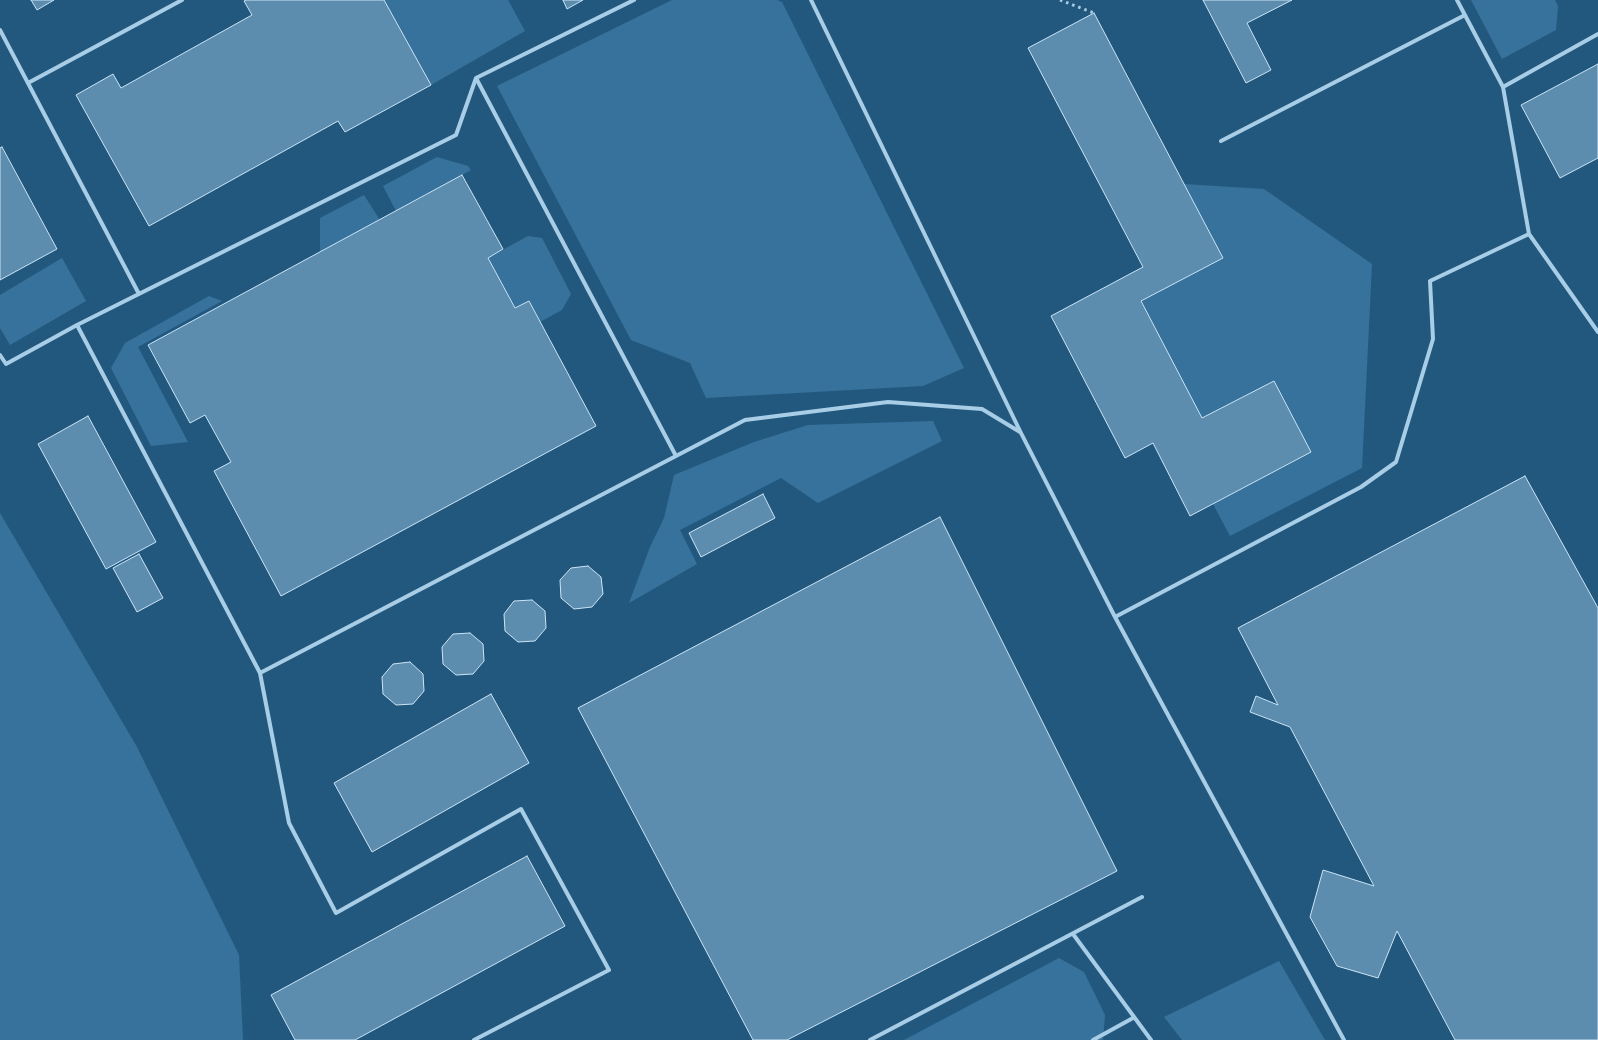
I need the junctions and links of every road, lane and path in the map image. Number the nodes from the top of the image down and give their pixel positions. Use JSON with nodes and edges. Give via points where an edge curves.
{"nodes":[{"id":1,"x":182,"y":0,"type":"edge"},
{"id":2,"x":634,"y":0,"type":"edge"},
{"id":3,"x":811,"y":0,"type":"edge"},
{"id":4,"x":1060,"y":0,"type":"edge"},
{"id":5,"x":1457,"y":0,"type":"edge"},
{"id":6,"x":1094,"y":13,"type":"dead end"},
{"id":7,"x":1465,"y":15,"type":"junction"},
{"id":8,"x":0,"y":30,"type":"edge"},
{"id":9,"x":1598,"y":34,"type":"edge"},
{"id":10,"x":476,"y":78,"type":"junction"},
{"id":11,"x":28,"y":84,"type":"junction"},
{"id":12,"x":1504,"y":87,"type":"junction"},
{"id":13,"x":1221,"y":141,"type":"dead end"},
{"id":14,"x":1529,"y":234,"type":"junction"},
{"id":15,"x":139,"y":294,"type":"junction"},
{"id":16,"x":77,"y":325,"type":"junction"},
{"id":17,"x":1598,"y":332,"type":"edge"},
{"id":18,"x":0,"y":355,"type":"edge"},
{"id":19,"x":1021,"y":432,"type":"junction"},
{"id":20,"x":676,"y":456,"type":"junction"},
{"id":21,"x":1115,"y":617,"type":"junction"},
{"id":22,"x":260,"y":673,"type":"junction"},
{"id":23,"x":1142,"y":897,"type":"dead end"},
{"id":24,"x":1073,"y":934,"type":"junction"},
{"id":25,"x":1133,"y":1018,"type":"junction"},
{"id":26,"x":474,"y":1040,"type":"edge"},
{"id":27,"x":870,"y":1040,"type":"edge"},
{"id":28,"x":1093,"y":1040,"type":"edge"},
{"id":29,"x":1151,"y":1040,"type":"edge"},
{"id":30,"x":1344,"y":1040,"type":"edge"}],
"edges":[{"from":1,"to":11,"type":"lane"},
{"from":2,"to":10,"type":"lane"},
{"from":3,"to":19,"type":"lane"},
{"from":4,"to":6,"type":"path"},
{"from":5,"to":7,"type":"lane"},
{"from":7,"to":12,"type":"lane"},
{"from":7,"to":13,"type":"lane"},
{"from":8,"to":11,"type":"lane"},
{"from":9,"to":12,"type":"lane"},
{"from":10,"to":15,"type":"lane","via":[[456,135]]},
{"from":10,"to":20,"type":"lane"},
{"from":11,"to":15,"type":"lane"},
{"from":12,"to":14,"type":"lane"},
{"from":14,"to":17,"type":"lane"},
{"from":14,"to":21,"type":"lane","via":[[1430,281],[1433,339],[1396,462],[1361,487]]},
{"from":15,"to":16,"type":"lane"},
{"from":16,"to":18,"type":"lane","via":[[6,364]]},
{"from":16,"to":22,"type":"lane"},
{"from":19,"to":20,"type":"lane","via":[[982,409],[888,402],[744,420]]},
{"from":19,"to":21,"type":"lane"},
{"from":20,"to":22,"type":"lane"},
{"from":21,"to":30,"type":"lane"},
{"from":22,"to":26,"type":"lane","via":[[289,823],[336,913],[521,809],[609,970]]},
{"from":23,"to":24,"type":"lane"},
{"from":24,"to":25,"type":"lane"},
{"from":24,"to":27,"type":"lane"},
{"from":25,"to":28,"type":"lane"},
{"from":25,"to":29,"type":"lane"}]}
